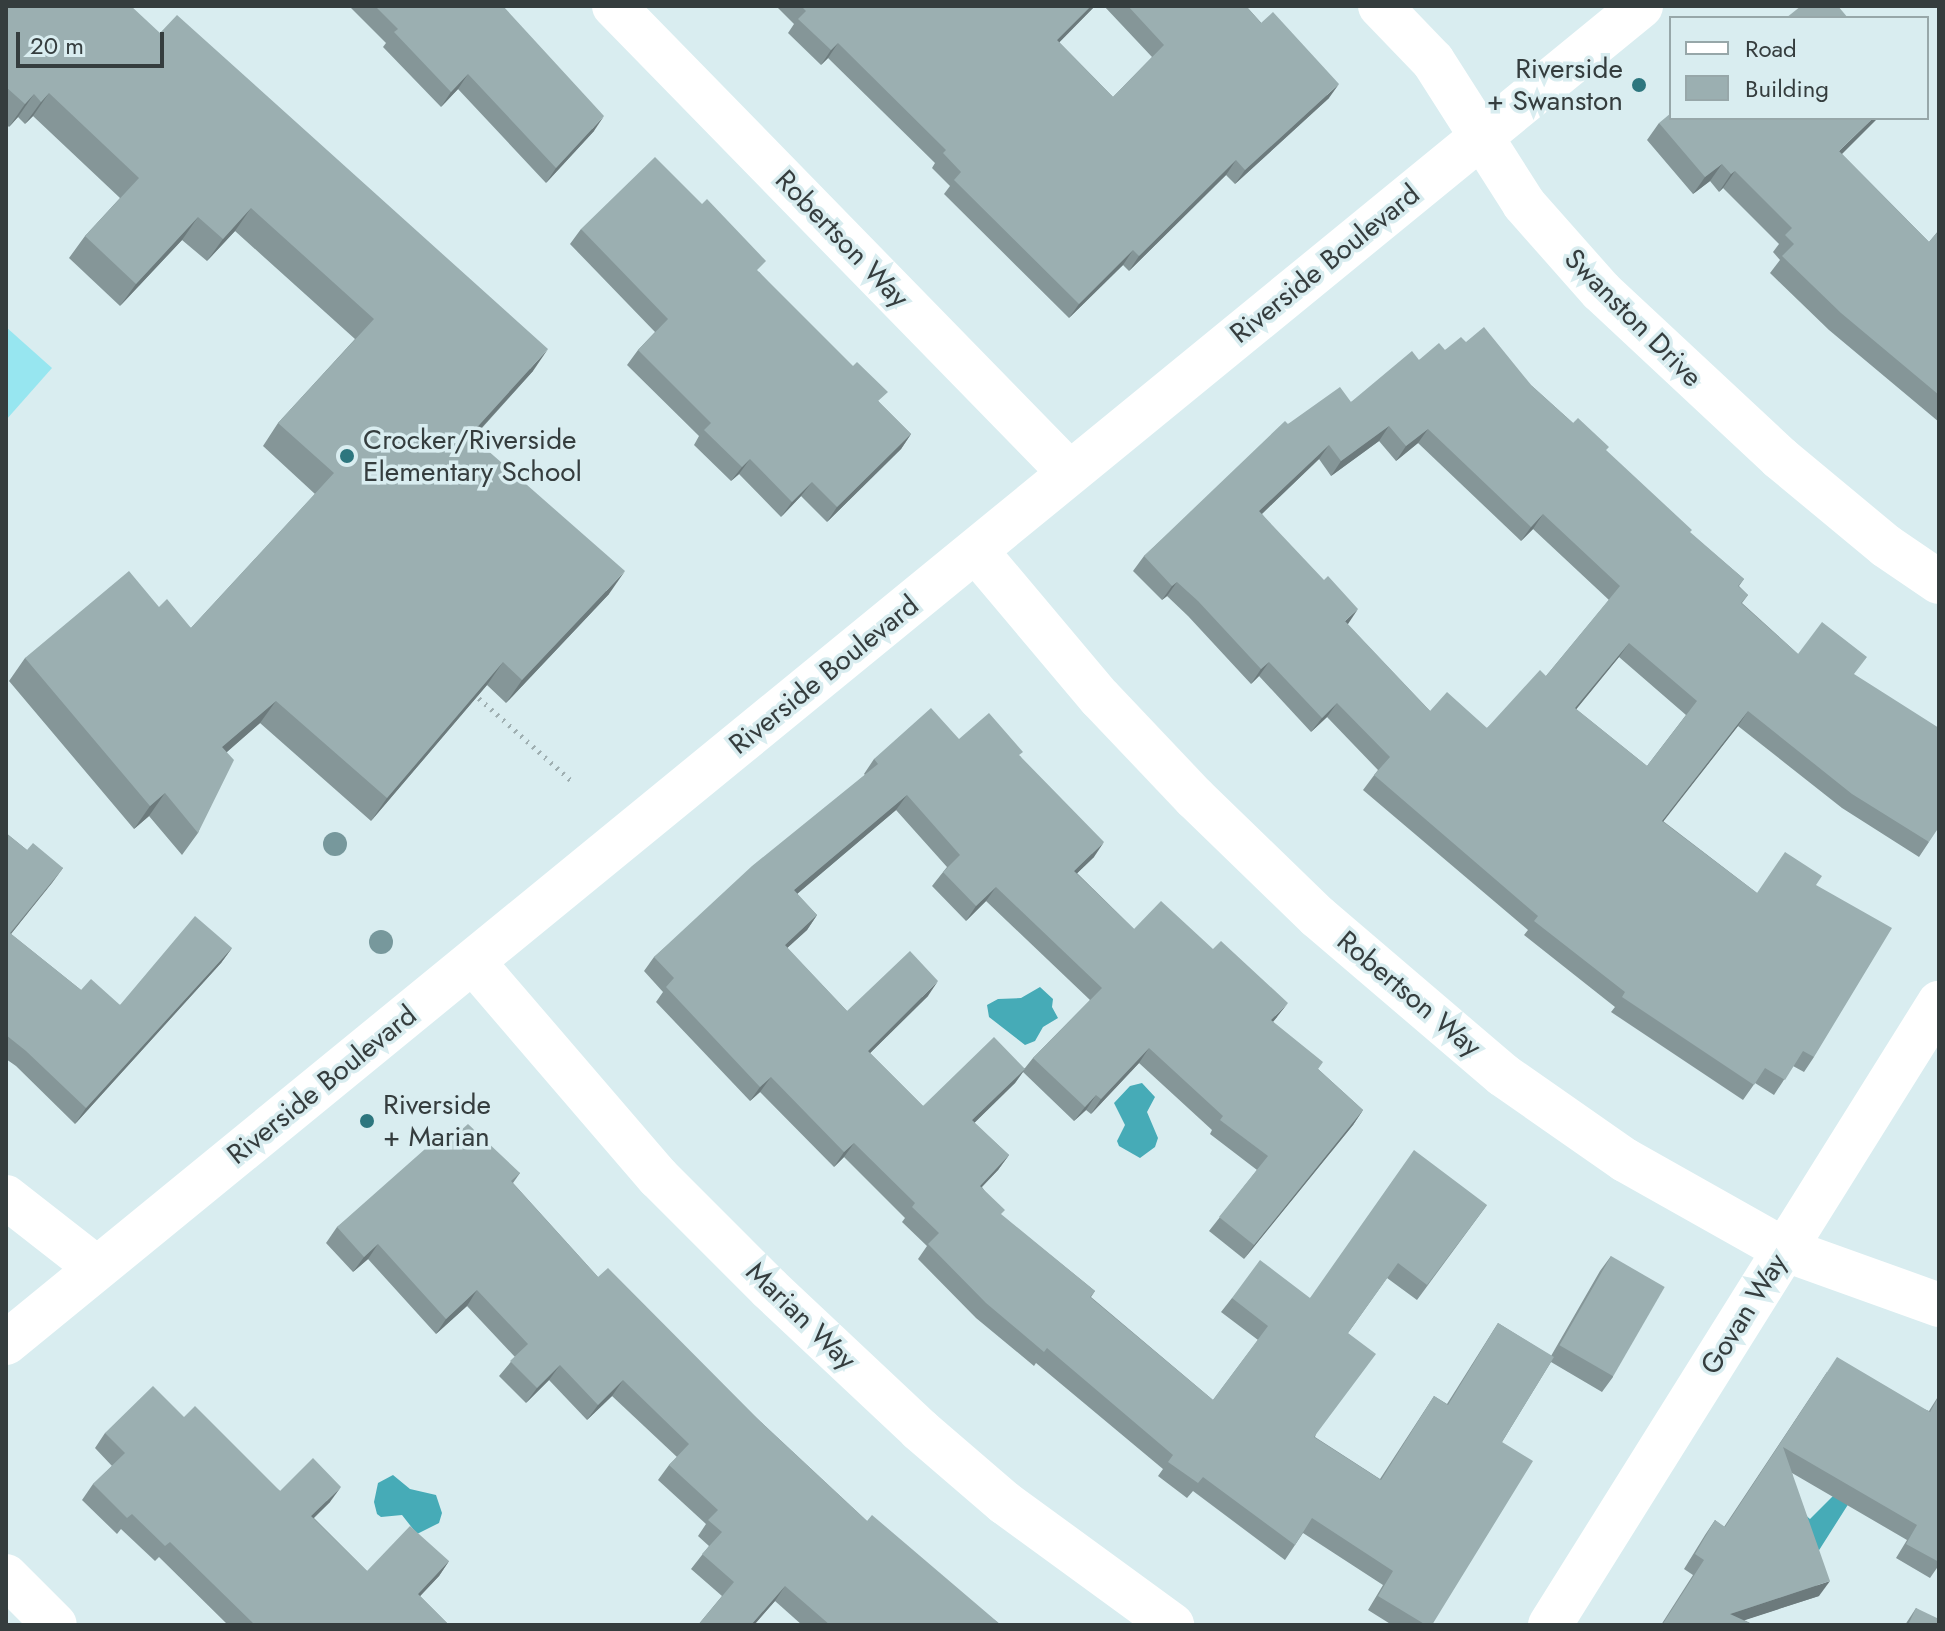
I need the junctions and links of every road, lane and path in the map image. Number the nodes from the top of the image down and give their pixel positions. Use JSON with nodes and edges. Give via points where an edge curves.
{"nodes":[{"id":1,"x":614,"y":6,"type":"edge"},
{"id":2,"x":1380,"y":6,"type":"edge"},
{"id":3,"x":1641,"y":6,"type":"edge"},
{"id":4,"x":1482,"y":135,"type":"junction"},
{"id":5,"x":1069,"y":472,"type":"junction"},
{"id":6,"x":976,"y":551,"type":"junction"},
{"id":7,"x":1939,"y":582,"type":"edge"},
{"id":8,"x":467,"y":687,"type":"edge"},
{"id":9,"x":574,"y":783,"type":"dead end"},
{"id":10,"x":473,"y":962,"type":"junction"},
{"id":11,"x":1939,"y":1003,"type":"edge"},
{"id":12,"x":6,"y":1197,"type":"edge"},
{"id":13,"x":1783,"y":1249,"type":"junction"},
{"id":14,"x":97,"y":1268,"type":"junction"},
{"id":15,"x":1939,"y":1305,"type":"edge"},
{"id":16,"x":6,"y":1343,"type":"edge"},
{"id":17,"x":6,"y":1576,"type":"edge"},
{"id":18,"x":55,"y":1625,"type":"edge"},
{"id":19,"x":1172,"y":1625,"type":"edge"},
{"id":20,"x":1550,"y":1625,"type":"edge"}],
"edges":[{"from":1,"to":5,"type":"street","name":"Robertson Way"},
{"from":2,"to":4,"type":"street","name":"Swanston Drive","via":[[1433,61]]},
{"from":3,"to":4,"type":"street","name":"Riverside Boulevard"},
{"from":4,"to":5,"type":"street","name":"Riverside Boulevard"},
{"from":4,"to":7,"type":"street","name":"Swanston Drive","via":[[1534,217],[1632,321],[1780,458],[1886,546]]},
{"from":5,"to":6,"type":"street","name":"Riverside Boulevard"},
{"from":6,"to":10,"type":"street","name":"Riverside Boulevard"},
{"from":6,"to":13,"type":"street","name":"Robertson Way","via":[[1111,709],[1318,917],[1503,1075],[1625,1160]]},
{"from":8,"to":9,"type":"path"},
{"from":10,"to":14,"type":"street","name":"Riverside Boulevard"},
{"from":10,"to":19,"type":"street","name":"Marian Way","via":[[658,1177],[770,1289],[1005,1503]]},
{"from":11,"to":13,"type":"street","name":"Govan Way"},
{"from":12,"to":14,"type":"street"},
{"from":13,"to":15,"type":"street","name":"Robertson Way"},
{"from":13,"to":20,"type":"street","name":"Govan Way"},
{"from":14,"to":16,"type":"street","name":"Riverside Boulevard"},
{"from":17,"to":18,"type":"street"}]}
